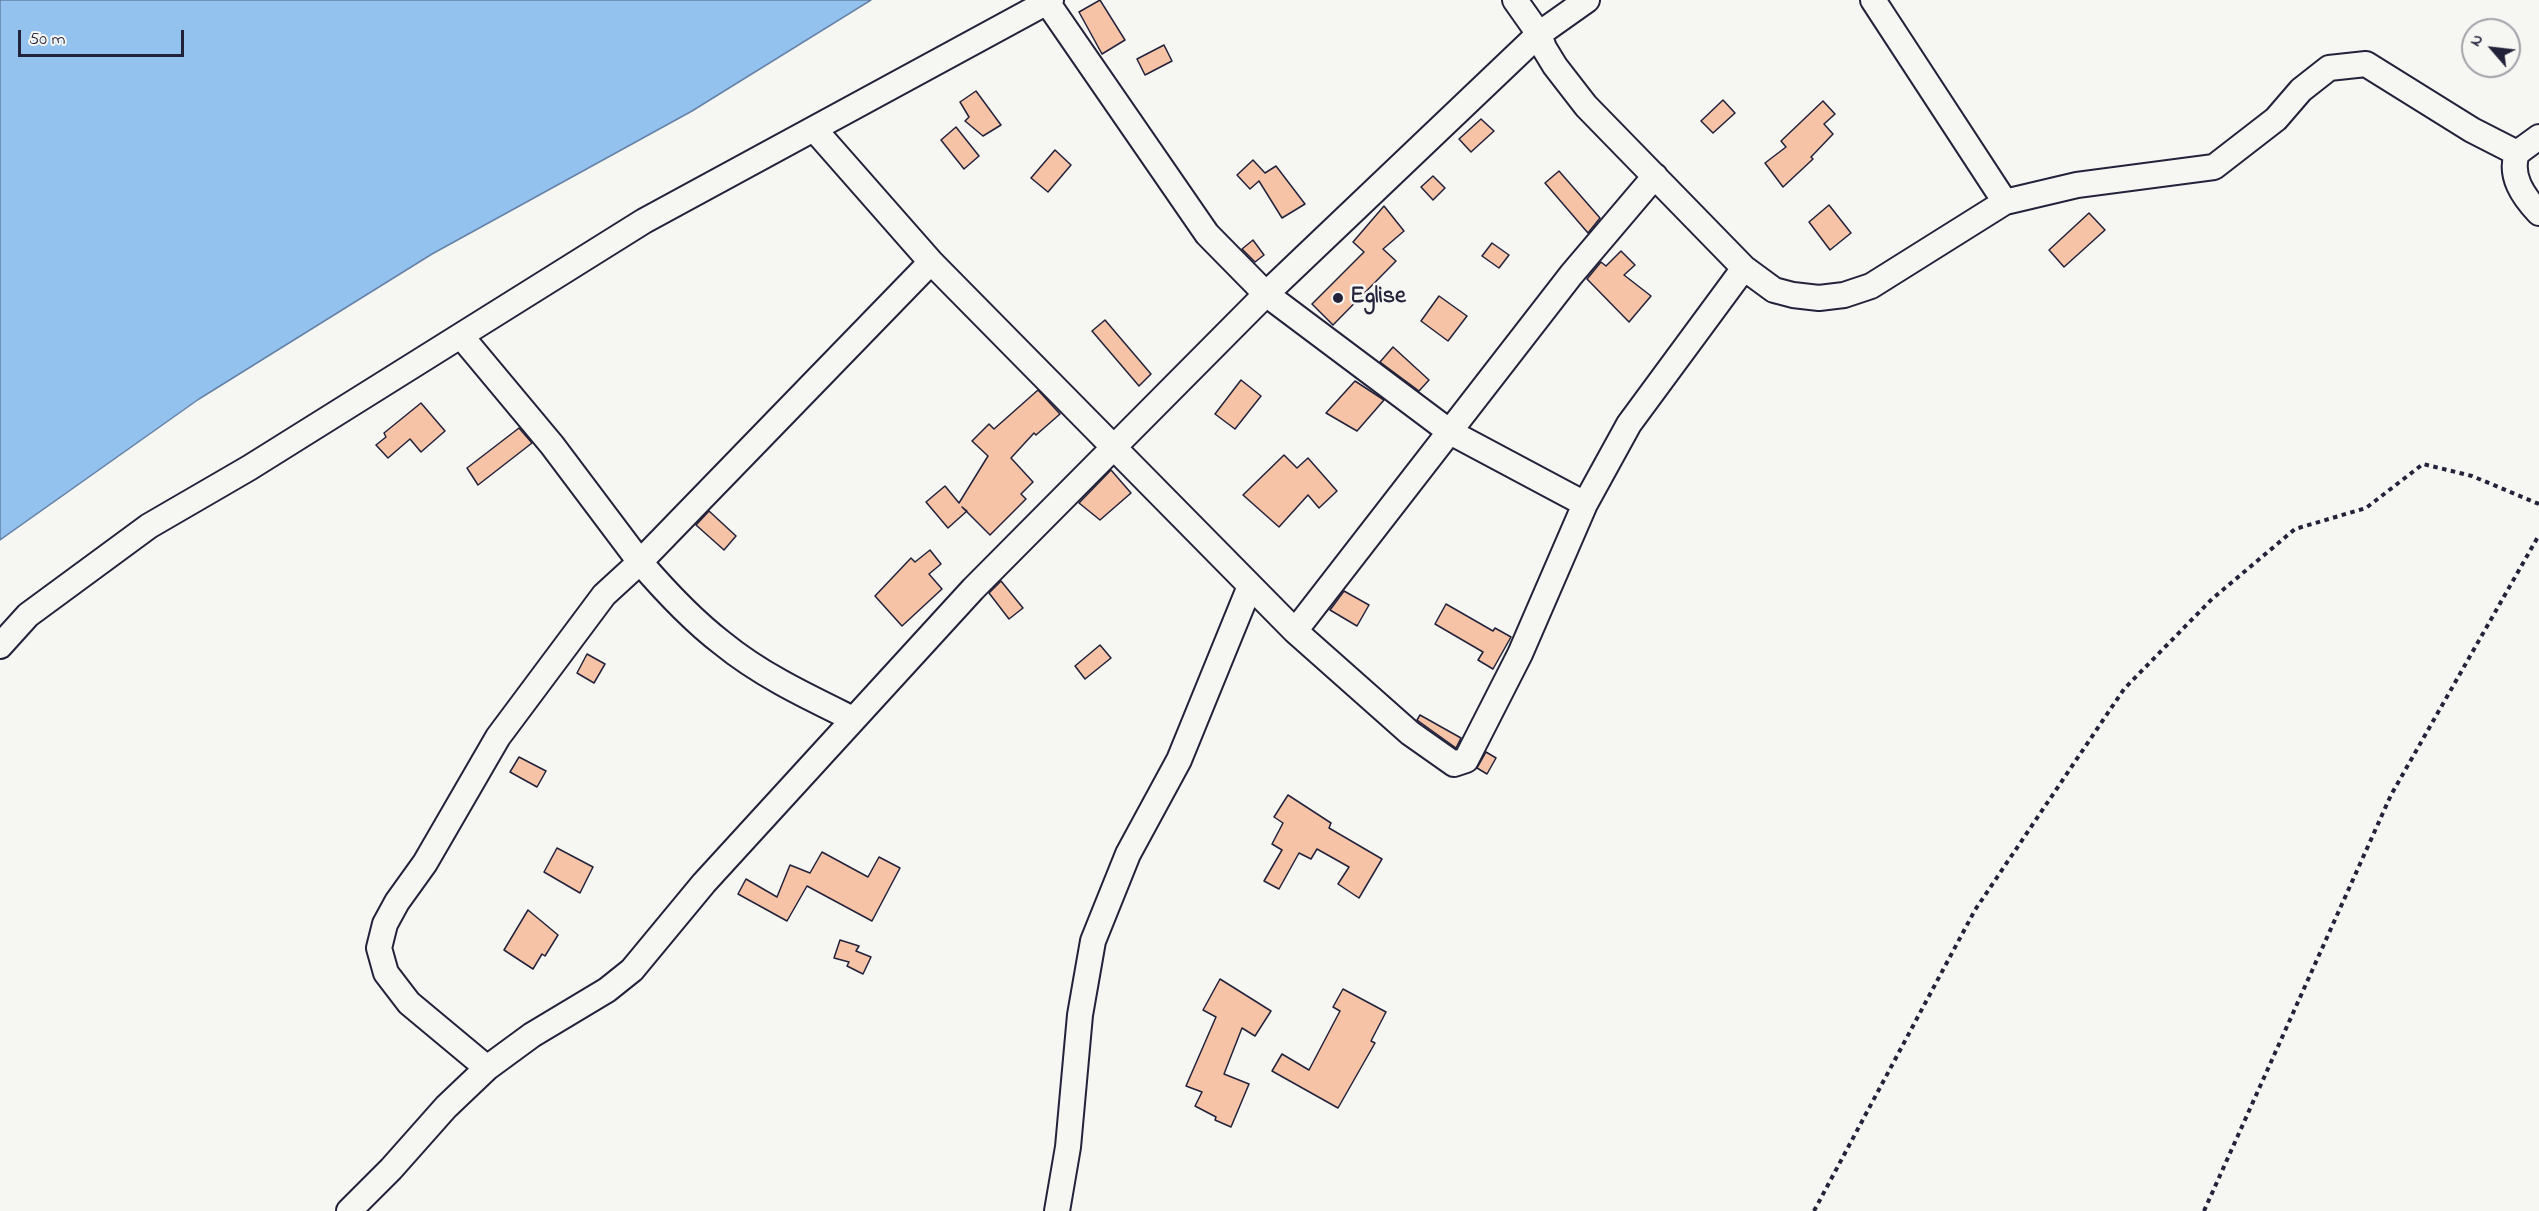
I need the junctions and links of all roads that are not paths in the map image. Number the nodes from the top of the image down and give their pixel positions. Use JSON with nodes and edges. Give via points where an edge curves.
{"nodes":[{"id":1,"x":1515,"y":0,"type":"edge"},
{"id":2,"x":1587,"y":0,"type":"edge"},
{"id":3,"x":1874,"y":0,"type":"edge"},
{"id":4,"x":1049,"y":1,"type":"edge"},
{"id":5,"x":1539,"y":34,"type":"junction"},
{"id":6,"x":814,"y":129,"type":"junction"},
{"id":7,"x":2539,"y":137,"type":"edge"},
{"id":8,"x":2517,"y":153,"type":"junction"},
{"id":9,"x":1655,"y":177,"type":"junction"},
{"id":10,"x":2005,"y":202,"type":"junction"},
{"id":11,"x":2539,"y":213,"type":"edge"},
{"id":12,"x":931,"y":262,"type":"junction"},
{"id":13,"x":1744,"y":268,"type":"junction"},
{"id":14,"x":1266,"y":294,"type":"junction"},
{"id":15,"x":461,"y":336,"type":"junction"},
{"id":16,"x":1450,"y":432,"type":"junction"},
{"id":17,"x":1114,"y":449,"type":"junction"},
{"id":18,"x":1585,"y":504,"type":"junction"},
{"id":19,"x":640,"y":562,"type":"junction"},
{"id":20,"x":1250,"y":586,"type":"junction"},
{"id":21,"x":1295,"y":631,"type":"junction"},
{"id":22,"x":0,"y":646,"type":"edge"},
{"id":23,"x":853,"y":719,"type":"junction"},
{"id":24,"x":487,"y":1068,"type":"junction"},
{"id":25,"x":349,"y":1211,"type":"edge"},
{"id":26,"x":1057,"y":1211,"type":"edge"}],
"edges":[{"from":1,"to":5,"type":"street"},
{"from":2,"to":5,"type":"street"},
{"from":3,"to":10,"type":"street"},
{"from":4,"to":6,"type":"street"},
{"from":4,"to":14,"type":"street","via":[[1207,234]]},
{"from":5,"to":9,"type":"street","via":[[1555,66],[1586,106]]},
{"from":5,"to":14,"type":"street"},
{"from":6,"to":12,"type":"street"},
{"from":6,"to":15,"type":"street","via":[[644,221]]},
{"from":7,"to":8,"type":"street"},
{"from":8,"to":10,"type":"street","via":[[2472,130],[2366,64],[2330,68],[2301,90],[2276,119],[2214,167],[2077,185]]},
{"from":8,"to":11,"type":"street","via":[[2513,165],[2522,195]]},
{"from":9,"to":13,"type":"street"},
{"from":9,"to":16,"type":"street","via":[[1571,275]]},
{"from":10,"to":13,"type":"street","via":[[1870,286],[1844,295],[1819,298],[1774,290]]},
{"from":12,"to":17,"type":"street"},
{"from":12,"to":19,"type":"street"},
{"from":13,"to":18,"type":"street","via":[[1629,424]]},
{"from":14,"to":16,"type":"street"},
{"from":14,"to":17,"type":"street"},
{"from":15,"to":19,"type":"street","via":[[552,445]]},
{"from":15,"to":22,"type":"street","via":[[149,526],[28,615]]},
{"from":16,"to":18,"type":"street"},
{"from":16,"to":21,"type":"street"},
{"from":17,"to":20,"type":"street"},
{"from":17,"to":23,"type":"street","via":[[973,589]]},
{"from":18,"to":21,"type":"street","via":[[1520,654],[1471,751],[1461,763],[1454,764],[1410,733]]},
{"from":19,"to":23,"type":"street","via":[[722,644],[791,688]]},
{"from":19,"to":24,"type":"street","via":[[604,595],[498,737],[385,924],[379,948],[386,973],[409,1003]]},
{"from":20,"to":21,"type":"street"},
{"from":20,"to":26,"type":"street","via":[[1179,760],[1128,854],[1093,941],[1080,1015],[1068,1148]]},
{"from":23,"to":24,"type":"street","via":[[704,883],[632,970]]},
{"from":24,"to":25,"type":"street"}]}
